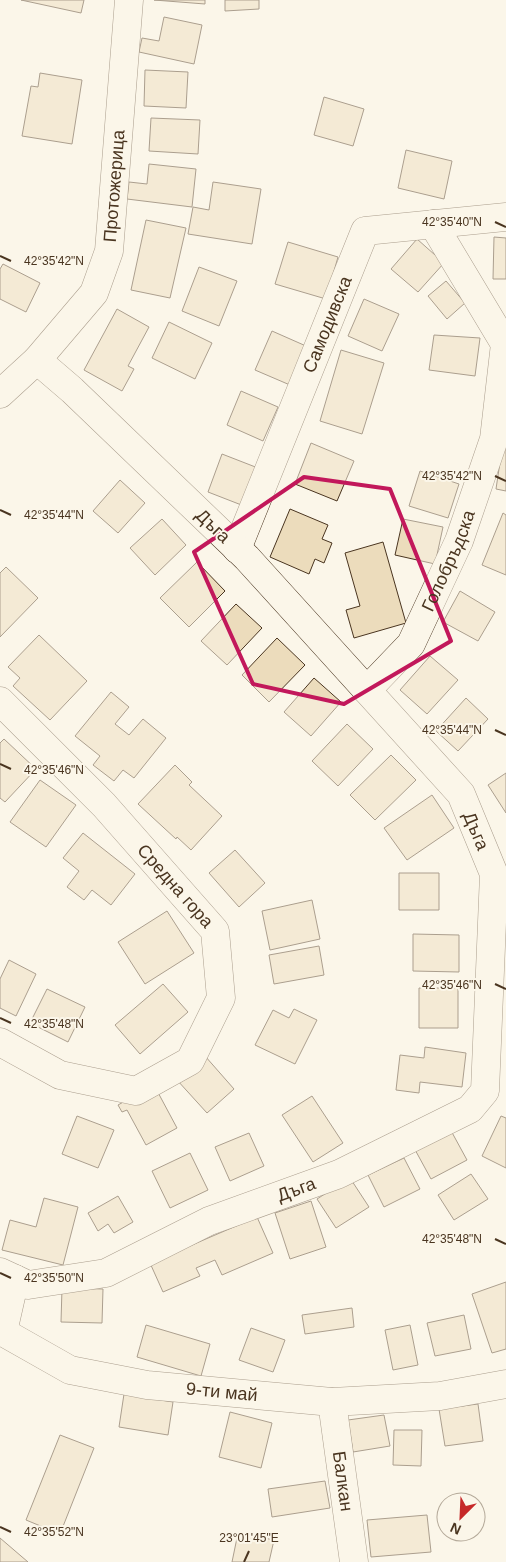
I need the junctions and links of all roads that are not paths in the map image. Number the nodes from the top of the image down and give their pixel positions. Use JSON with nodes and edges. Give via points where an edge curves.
{"nodes":[{"id":1,"x":129,"y":0,"type":"edge"},
{"id":2,"x":506,"y":217,"type":"edge"},
{"id":3,"x":433,"y":224,"type":"junction"},
{"id":4,"x":37,"y":360,"type":"junction"},
{"id":5,"x":0,"y":394,"type":"edge"},
{"id":6,"x":237,"y":549,"type":"junction"},
{"id":7,"x":367,"y":690,"type":"junction"},
{"id":8,"x":0,"y":701,"type":"edge"},
{"id":9,"x":0,"y":1042,"type":"edge"},
{"id":10,"x":496,"y":1096,"type":"edge"},
{"id":11,"x":8,"y":1276,"type":"edge"},
{"id":12,"x":506,"y":1384,"type":"edge"},
{"id":13,"x":332,"y":1402,"type":"junction"},
{"id":14,"x":354,"y":1562,"type":"edge"}],
"edges":[{"from":1,"to":4,"type":"street","name":"Протожерица","via":[[108,251],[94,293]]},
{"from":2,"to":3,"type":"street","name":"Самодивска"},
{"from":3,"to":6,"type":"street","name":"Самодивска","via":[[365,231]]},
{"from":3,"to":7,"type":"street","name":"Голобръдска","via":[[505,344],[494,439],[459,542],[411,644]]},
{"from":4,"to":5,"type":"street","name":"Протожерица"},
{"from":4,"to":6,"type":"street","name":"Дъга"},
{"from":6,"to":7,"type":"street","name":"Дъга"},
{"from":7,"to":10,"type":"street","name":"Дъга","via":[[461,794],[494,874]]},
{"from":8,"to":9,"type":"street","name":"Средна гора","via":[[104,805],[215,931],[221,998],[190,1060],[136,1091],[60,1075]]},
{"from":10,"to":11,"type":"street","name":"Дъга","via":[[339,1174],[210,1221],[106,1273],[28,1285]]},
{"from":11,"to":13,"type":"street","name":"9-ти май","via":[[3,1332],[70,1370],[147,1385]]},
{"from":12,"to":13,"type":"street","name":"9-ти май","via":[[440,1396]]},
{"from":13,"to":14,"type":"street","name":"Балкан"}]}
